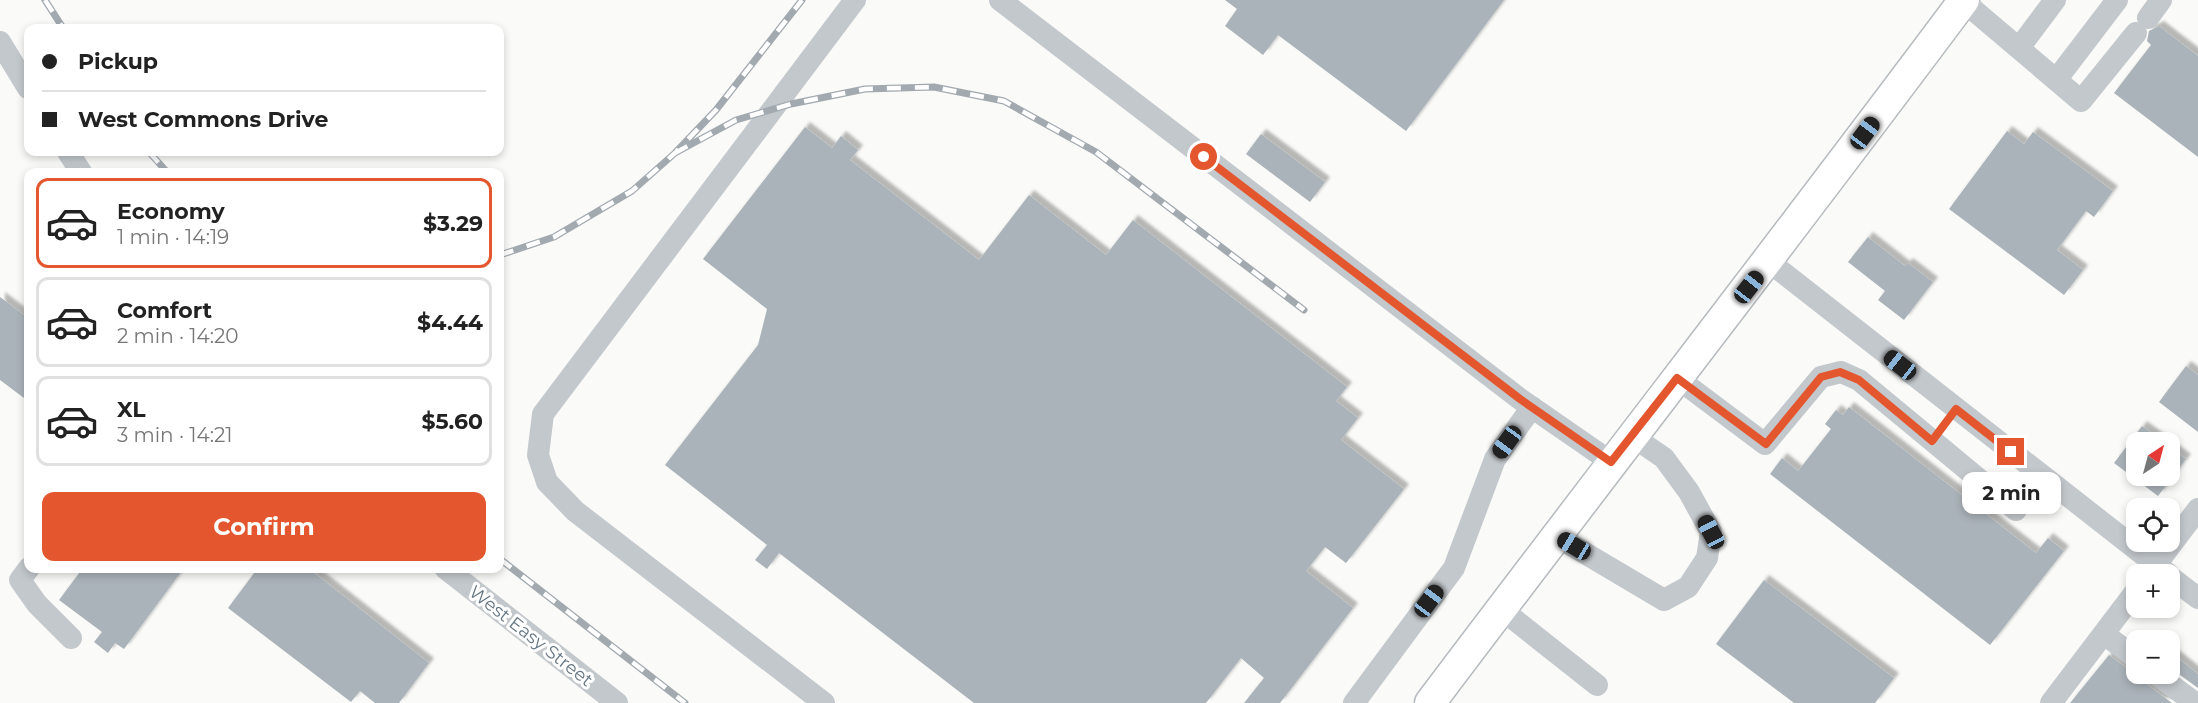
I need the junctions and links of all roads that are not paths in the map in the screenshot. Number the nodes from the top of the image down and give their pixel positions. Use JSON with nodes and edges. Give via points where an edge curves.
{"nodes":[{"id":1,"x":855,"y":0,"type":"edge"},
{"id":2,"x":1000,"y":0,"type":"edge"},
{"id":3,"x":2055,"y":0,"type":"edge"},
{"id":4,"x":2117,"y":0,"type":"edge"},
{"id":5,"x":1964,"y":1,"type":"edge"},
{"id":6,"x":2148,"y":17,"type":"edge"},
{"id":7,"x":0,"y":42,"type":"edge"},
{"id":8,"x":2019,"y":48,"type":"junction"},
{"id":9,"x":2056,"y":80,"type":"junction"},
{"id":10,"x":24,"y":81,"type":"edge"},
{"id":11,"x":1768,"y":261,"type":"junction"},
{"id":12,"x":1677,"y":378,"type":"junction"},
{"id":13,"x":1532,"y":407,"type":"junction"},
{"id":14,"x":1956,"y":409,"type":"junction"},
{"id":15,"x":1632,"y":436,"type":"junction"},
{"id":16,"x":1932,"y":441,"type":"junction"},
{"id":17,"x":1611,"y":462,"type":"junction"},
{"id":18,"x":2198,"y":509,"type":"edge"},
{"id":19,"x":2016,"y":510,"type":"dead end"},
{"id":20,"x":1556,"y":536,"type":"junction"},
{"id":21,"x":2150,"y":564,"type":"edge"},
{"id":22,"x":2165,"y":564,"type":"edge"},
{"id":23,"x":25,"y":573,"type":"edge"},
{"id":24,"x":451,"y":573,"type":"edge"},
{"id":25,"x":2180,"y":586,"type":"edge"},
{"id":26,"x":2198,"y":598,"type":"edge"},
{"id":27,"x":2126,"y":604,"type":"edge"},
{"id":28,"x":1501,"y":609,"type":"junction"},
{"id":29,"x":2104,"y":634,"type":"junction"},
{"id":30,"x":71,"y":638,"type":"dead end"},
{"id":31,"x":2126,"y":650,"type":"edge"},
{"id":32,"x":2169,"y":684,"type":"edge"},
{"id":33,"x":1597,"y":685,"type":"dead end"},
{"id":34,"x":617,"y":703,"type":"edge"},
{"id":35,"x":824,"y":703,"type":"edge"},
{"id":36,"x":1354,"y":703,"type":"edge"},
{"id":37,"x":1430,"y":703,"type":"edge"},
{"id":38,"x":2051,"y":703,"type":"edge"},
{"id":39,"x":2195,"y":703,"type":"edge"}],
"edges":[{"from":1,"to":35,"type":"street","via":[[543,414],[538,455],[547,482],[575,511]]},
{"from":2,"to":13,"type":"street"},
{"from":3,"to":8,"type":"street"},
{"from":4,"to":9,"type":"street"},
{"from":5,"to":8,"type":"street"},
{"from":5,"to":11,"type":"main road"},
{"from":6,"to":9,"type":"street","via":[[2081,102]]},
{"from":7,"to":10,"type":"street"},
{"from":8,"to":9,"type":"street"},
{"from":11,"to":12,"type":"main road"},
{"from":11,"to":14,"type":"street"},
{"from":12,"to":15,"type":"main road"},
{"from":12,"to":16,"type":"street","via":[[1766,444],[1821,377],[1840,372],[1859,380]]},
{"from":13,"to":17,"type":"street"},
{"from":13,"to":36,"type":"street","via":[[1495,459],[1454,567]]},
{"from":14,"to":16,"type":"street"},
{"from":14,"to":21,"type":"street"},
{"from":15,"to":17,"type":"main road"},
{"from":15,"to":20,"type":"street","via":[[1664,458],[1711,532],[1707,558],[1688,587],[1664,600]]},
{"from":16,"to":19,"type":"street"},
{"from":17,"to":20,"type":"main road"},
{"from":18,"to":22,"type":"street"},
{"from":20,"to":28,"type":"main road"},
{"from":23,"to":30,"type":"street","via":[[20,580],[37,604]]},
{"from":24,"to":34,"type":"street","name":"West Easy Street"},
{"from":25,"to":26,"type":"street"},
{"from":27,"to":29,"type":"street"},
{"from":28,"to":33,"type":"street"},
{"from":28,"to":37,"type":"main road"},
{"from":29,"to":31,"type":"street"},
{"from":29,"to":38,"type":"street"},
{"from":32,"to":39,"type":"street"}]}
